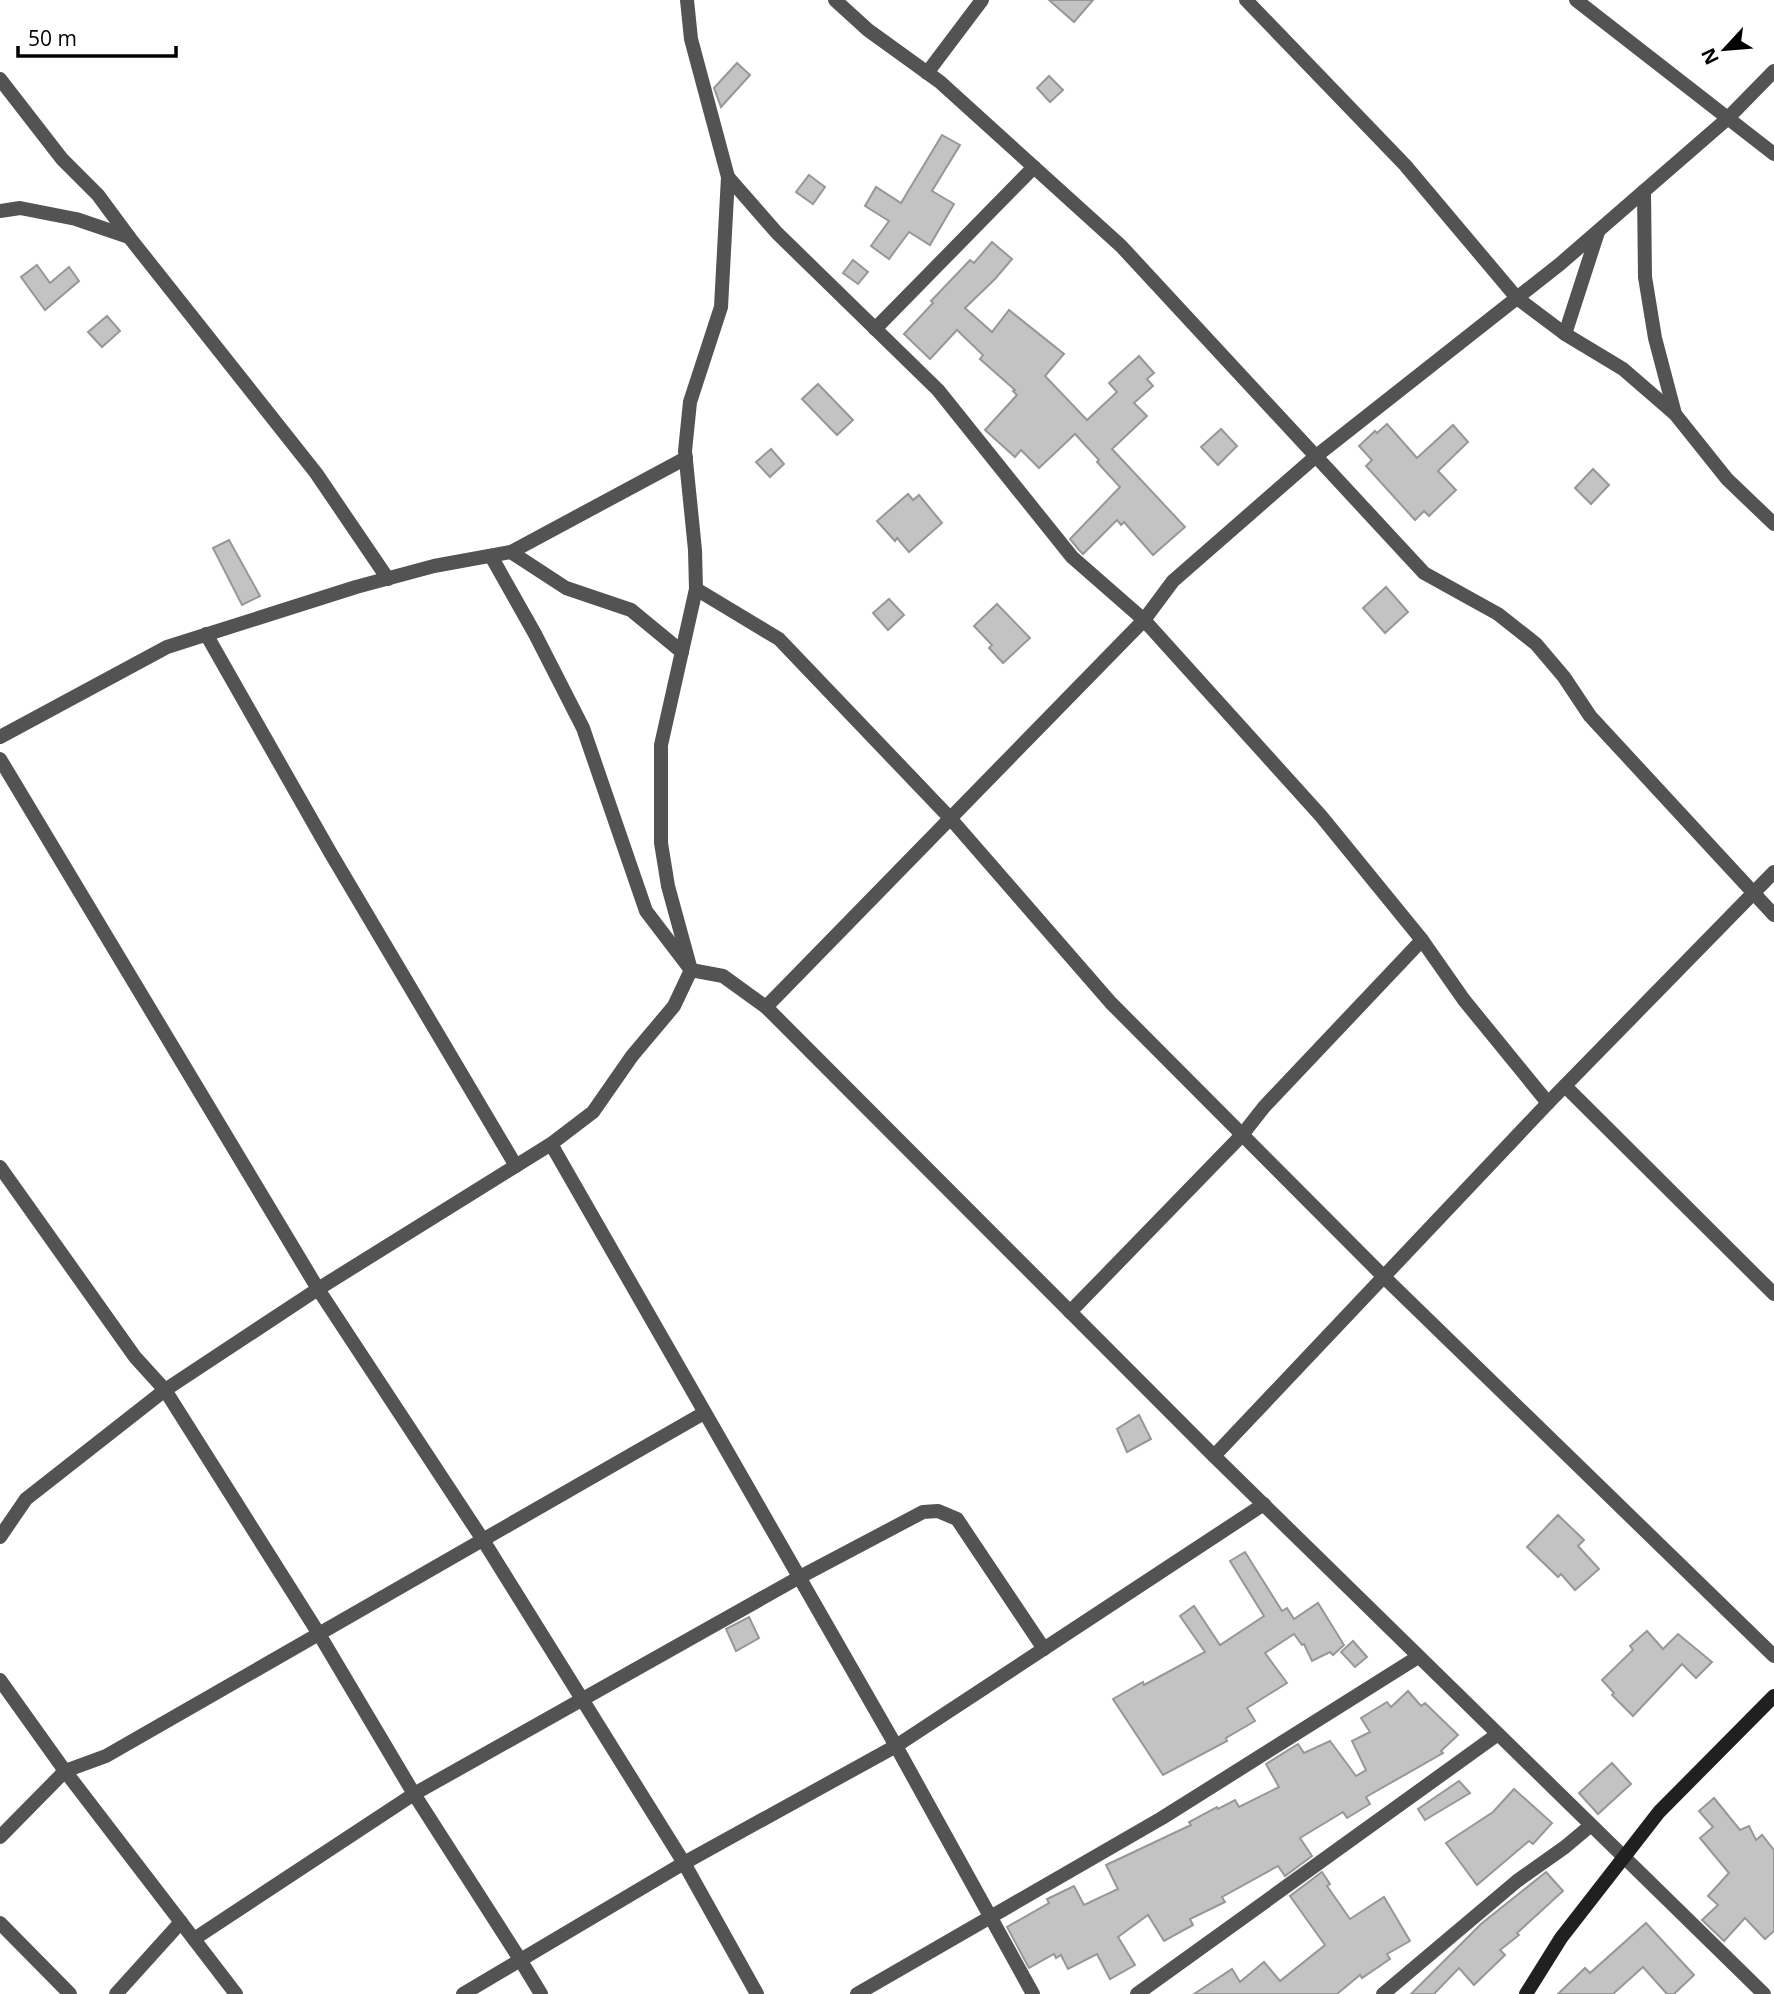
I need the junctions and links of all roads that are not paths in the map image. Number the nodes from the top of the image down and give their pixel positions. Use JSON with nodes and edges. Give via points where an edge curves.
{"nodes":[{"id":1,"x":687,"y":0,"type":"edge"},
{"id":2,"x":835,"y":0,"type":"edge"},
{"id":3,"x":982,"y":0,"type":"edge"},
{"id":4,"x":1246,"y":0,"type":"edge"},
{"id":5,"x":1576,"y":0,"type":"edge"},
{"id":6,"x":1774,"y":71,"type":"edge"},
{"id":7,"x":927,"y":73,"type":"junction"},
{"id":8,"x":0,"y":79,"type":"edge"},
{"id":9,"x":1727,"y":120,"type":"junction"},
{"id":10,"x":1774,"y":154,"type":"edge"},
{"id":11,"x":1034,"y":167,"type":"junction"},
{"id":12,"x":728,"y":177,"type":"junction"},
{"id":13,"x":1643,"y":191,"type":"junction"},
{"id":14,"x":0,"y":211,"type":"edge"},
{"id":15,"x":1598,"y":231,"type":"junction"},
{"id":16,"x":129,"y":237,"type":"junction"},
{"id":17,"x":1517,"y":298,"type":"junction"},
{"id":18,"x":875,"y":329,"type":"junction"},
{"id":19,"x":1565,"y":334,"type":"junction"},
{"id":20,"x":1675,"y":414,"type":"junction"},
{"id":21,"x":1315,"y":457,"type":"junction"},
{"id":22,"x":686,"y":458,"type":"junction"},
{"id":23,"x":1774,"y":524,"type":"edge"},
{"id":24,"x":511,"y":552,"type":"junction"},
{"id":25,"x":491,"y":556,"type":"junction"},
{"id":26,"x":388,"y":579,"type":"junction"},
{"id":27,"x":696,"y":589,"type":"junction"},
{"id":28,"x":1144,"y":620,"type":"junction"},
{"id":29,"x":206,"y":634,"type":"junction"},
{"id":30,"x":682,"y":652,"type":"junction"},
{"id":31,"x":0,"y":737,"type":"edge"},
{"id":32,"x":0,"y":759,"type":"edge"},
{"id":33,"x":950,"y":818,"type":"junction"},
{"id":34,"x":1774,"y":872,"type":"edge"},
{"id":35,"x":1752,"y":894,"type":"junction"},
{"id":36,"x":1774,"y":915,"type":"edge"},
{"id":37,"x":1422,"y":940,"type":"junction"},
{"id":38,"x":691,"y":970,"type":"junction"},
{"id":39,"x":765,"y":1007,"type":"junction"},
{"id":40,"x":1564,"y":1086,"type":"junction"},
{"id":41,"x":1548,"y":1103,"type":"junction"},
{"id":42,"x":1242,"y":1135,"type":"junction"},
{"id":43,"x":551,"y":1144,"type":"junction"},
{"id":44,"x":516,"y":1166,"type":"junction"},
{"id":45,"x":0,"y":1167,"type":"edge"},
{"id":46,"x":1384,"y":1277,"type":"junction"},
{"id":47,"x":318,"y":1289,"type":"junction"},
{"id":48,"x":1774,"y":1294,"type":"edge"},
{"id":49,"x":1070,"y":1312,"type":"junction"},
{"id":50,"x":165,"y":1390,"type":"junction"},
{"id":51,"x":704,"y":1413,"type":"junction"},
{"id":52,"x":1214,"y":1456,"type":"junction"},
{"id":53,"x":1264,"y":1504,"type":"junction"},
{"id":54,"x":0,"y":1537,"type":"edge"},
{"id":55,"x":483,"y":1540,"type":"junction"},
{"id":56,"x":798,"y":1578,"type":"junction"},
{"id":57,"x":319,"y":1633,"type":"junction"},
{"id":58,"x":1044,"y":1649,"type":"junction"},
{"id":59,"x":1774,"y":1656,"type":"edge"},
{"id":60,"x":1418,"y":1657,"type":"junction"},
{"id":61,"x":0,"y":1680,"type":"edge"},
{"id":62,"x":1774,"y":1696,"type":"edge"},
{"id":63,"x":583,"y":1701,"type":"junction"},
{"id":64,"x":1498,"y":1734,"type":"junction"},
{"id":65,"x":896,"y":1746,"type":"junction"},
{"id":66,"x":65,"y":1771,"type":"junction"},
{"id":67,"x":414,"y":1794,"type":"junction"},
{"id":68,"x":1590,"y":1826,"type":"junction"},
{"id":69,"x":0,"y":1837,"type":"edge"},
{"id":70,"x":1623,"y":1857,"type":"junction"},
{"id":71,"x":684,"y":1863,"type":"junction"},
{"id":72,"x":990,"y":1916,"type":"junction"},
{"id":73,"x":181,"y":1922,"type":"junction"},
{"id":74,"x":0,"y":1923,"type":"edge"},
{"id":75,"x":194,"y":1939,"type":"junction"},
{"id":76,"x":522,"y":1961,"type":"junction"},
{"id":77,"x":70,"y":1994,"type":"edge"},
{"id":78,"x":116,"y":1994,"type":"edge"},
{"id":79,"x":236,"y":1994,"type":"edge"},
{"id":80,"x":463,"y":1994,"type":"edge"},
{"id":81,"x":541,"y":1994,"type":"edge"},
{"id":82,"x":757,"y":1994,"type":"edge"},
{"id":83,"x":857,"y":1994,"type":"edge"},
{"id":84,"x":1033,"y":1994,"type":"edge"},
{"id":85,"x":1137,"y":1994,"type":"edge"},
{"id":86,"x":1383,"y":1994,"type":"edge"},
{"id":87,"x":1526,"y":1994,"type":"edge"},
{"id":88,"x":1763,"y":1994,"type":"edge"}],
"edges":[{"from":1,"to":12,"type":"street","via":[[691,39]]},
{"from":2,"to":7,"type":"street"},
{"from":3,"to":7,"type":"street"},
{"from":4,"to":17,"type":"street","via":[[1405,166]]},
{"from":5,"to":9,"type":"street"},
{"from":6,"to":9,"type":"street"},
{"from":7,"to":11,"type":"street"},
{"from":8,"to":16,"type":"street"},
{"from":9,"to":10,"type":"street"},
{"from":9,"to":13,"type":"street"},
{"from":11,"to":18,"type":"street"},
{"from":11,"to":21,"type":"street","via":[[1121,246]]},
{"from":12,"to":18,"type":"street","via":[[777,233]]},
{"from":12,"to":22,"type":"street","via":[[721,307],[690,402]]},
{"from":13,"to":15,"type":"street"},
{"from":13,"to":20,"type":"street","via":[[1645,277]]},
{"from":14,"to":16,"type":"street","via":[[20,208],[76,219]]},
{"from":15,"to":17,"type":"street"},
{"from":15,"to":19,"type":"street"},
{"from":16,"to":26,"type":"street","via":[[316,473]]},
{"from":17,"to":19,"type":"street"},
{"from":17,"to":21,"type":"street"},
{"from":18,"to":28,"type":"street","via":[[938,390],[1072,557]]},
{"from":19,"to":20,"type":"street","via":[[1623,369]]},
{"from":20,"to":23,"type":"street","via":[[1727,479]]},
{"from":21,"to":28,"type":"street","via":[[1173,581]]},
{"from":21,"to":35,"type":"street","via":[[1424,573],[1498,614],[1536,644],[1590,716]]},
{"from":22,"to":24,"type":"street"},
{"from":22,"to":27,"type":"street"},
{"from":24,"to":25,"type":"street"},
{"from":24,"to":30,"type":"street","via":[[566,588],[631,610]]},
{"from":25,"to":26,"type":"street"},
{"from":25,"to":38,"type":"street","via":[[583,728],[646,911]]},
{"from":26,"to":29,"type":"street"},
{"from":27,"to":30,"type":"street"},
{"from":27,"to":33,"type":"street","via":[[779,639]]},
{"from":28,"to":33,"type":"street"},
{"from":28,"to":37,"type":"street","via":[[1321,816]]},
{"from":29,"to":31,"type":"street","via":[[167,647]]},
{"from":29,"to":44,"type":"street"},
{"from":30,"to":38,"type":"street","via":[[661,745],[661,843]]},
{"from":32,"to":47,"type":"street"},
{"from":33,"to":39,"type":"street"},
{"from":33,"to":42,"type":"street","via":[[1111,1003]]},
{"from":34,"to":35,"type":"street"},
{"from":35,"to":36,"type":"street"},
{"from":35,"to":40,"type":"street"},
{"from":37,"to":41,"type":"street"},
{"from":37,"to":42,"type":"street"},
{"from":38,"to":39,"type":"street","via":[[723,976]]},
{"from":38,"to":43,"type":"street","via":[[674,1006],[593,1112]]},
{"from":39,"to":49,"type":"street"},
{"from":40,"to":41,"type":"street"},
{"from":40,"to":48,"type":"street"},
{"from":41,"to":46,"type":"street"},
{"from":42,"to":46,"type":"street"},
{"from":42,"to":49,"type":"street"},
{"from":43,"to":44,"type":"street"},
{"from":43,"to":51,"type":"street"},
{"from":44,"to":47,"type":"street"},
{"from":45,"to":50,"type":"street","via":[[135,1357]]},
{"from":46,"to":52,"type":"street"},
{"from":46,"to":59,"type":"street"},
{"from":47,"to":50,"type":"street"},
{"from":47,"to":55,"type":"street"},
{"from":49,"to":52,"type":"street"},
{"from":50,"to":54,"type":"street","via":[[26,1499]]},
{"from":50,"to":57,"type":"street"},
{"from":51,"to":55,"type":"street"},
{"from":51,"to":56,"type":"street"},
{"from":52,"to":53,"type":"street"},
{"from":53,"to":58,"type":"street"},
{"from":53,"to":60,"type":"street"},
{"from":55,"to":57,"type":"street"},
{"from":55,"to":63,"type":"street"},
{"from":56,"to":58,"type":"street","via":[[923,1512],[938,1511],[957,1519]]},
{"from":56,"to":63,"type":"street"},
{"from":56,"to":65,"type":"street"},
{"from":57,"to":66,"type":"street","via":[[106,1756]]},
{"from":57,"to":67,"type":"street"},
{"from":58,"to":65,"type":"street"},
{"from":60,"to":64,"type":"street"},
{"from":60,"to":72,"type":"street","via":[[1162,1818]]},
{"from":61,"to":66,"type":"street"},
{"from":62,"to":70,"type":"street","via":[[1659,1812]]},
{"from":63,"to":67,"type":"street"},
{"from":63,"to":71,"type":"street"},
{"from":64,"to":68,"type":"street"},
{"from":64,"to":85,"type":"street"},
{"from":65,"to":71,"type":"street"},
{"from":65,"to":72,"type":"street"},
{"from":66,"to":69,"type":"street"},
{"from":66,"to":73,"type":"street"},
{"from":67,"to":75,"type":"street"},
{"from":67,"to":76,"type":"street"},
{"from":68,"to":70,"type":"street"},
{"from":68,"to":86,"type":"street"},
{"from":70,"to":87,"type":"street","via":[[1561,1938]]},
{"from":70,"to":88,"type":"street"},
{"from":71,"to":76,"type":"street"},
{"from":71,"to":82,"type":"street"},
{"from":72,"to":83,"type":"street"},
{"from":72,"to":84,"type":"street"},
{"from":73,"to":75,"type":"street"},
{"from":73,"to":78,"type":"street"},
{"from":74,"to":77,"type":"street"},
{"from":75,"to":79,"type":"street"},
{"from":76,"to":80,"type":"street"},
{"from":76,"to":81,"type":"street"}]}
